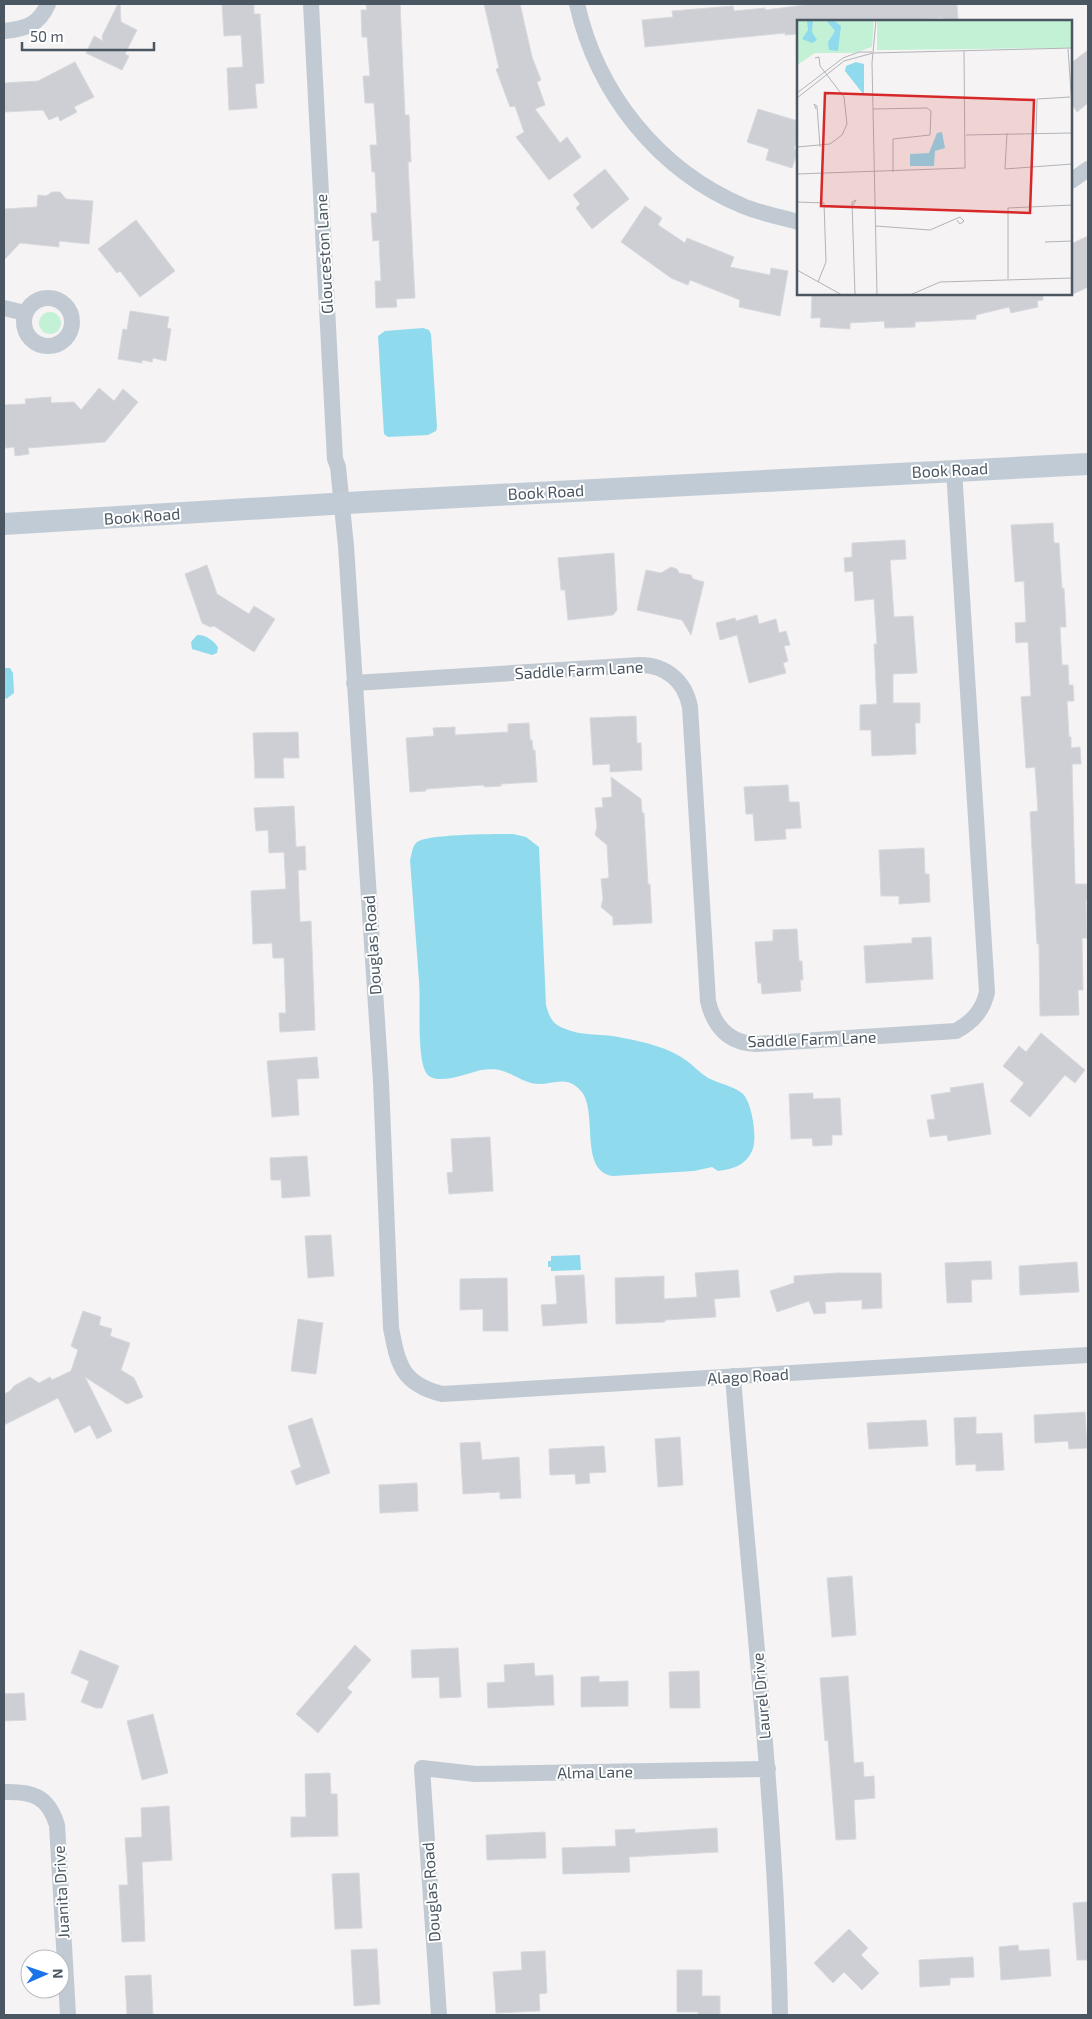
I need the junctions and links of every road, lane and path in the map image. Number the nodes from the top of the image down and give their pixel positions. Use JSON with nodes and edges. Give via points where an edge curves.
{"nodes":[{"id":1,"x":48,"y":4,"type":"edge"},
{"id":2,"x":311,"y":4,"type":"edge"},
{"id":3,"x":576,"y":4,"type":"edge"},
{"id":4,"x":4,"y":31,"type":"edge"},
{"id":5,"x":1088,"y":169,"type":"edge"},
{"id":6,"x":1072,"y":180,"type":"edge"},
{"id":7,"x":797,"y":222,"type":"edge"},
{"id":8,"x":4,"y":308,"type":"edge"},
{"id":9,"x":25,"y":313,"type":"dead end"},
{"id":10,"x":1088,"y":464,"type":"edge"},
{"id":11,"x":954,"y":470,"type":"junction"},
{"id":12,"x":342,"y":504,"type":"junction"},
{"id":13,"x":4,"y":524,"type":"edge"},
{"id":14,"x":354,"y":683,"type":"junction"},
{"id":15,"x":1088,"y":1355,"type":"edge"},
{"id":16,"x":733,"y":1376,"type":"junction"},
{"id":17,"x":412,"y":1381,"type":"joint"},
{"id":18,"x":422,"y":1768,"type":"joint"},
{"id":19,"x":768,"y":1769,"type":"junction"},
{"id":20,"x":4,"y":1792,"type":"edge"},
{"id":21,"x":68,"y":2015,"type":"edge"},
{"id":22,"x":439,"y":2015,"type":"edge"},
{"id":23,"x":780,"y":2015,"type":"edge"}],
"edges":[{"from":1,"to":4,"type":"street","via":[[35,23],[26,28]]},
{"from":2,"to":12,"type":"street","name":"Glouceston Lane","via":[[335,459]]},
{"from":3,"to":7,"type":"street","via":[[589,47],[617,100],[632,123],[671,162],[744,206]]},
{"from":5,"to":6,"type":"street"},
{"from":8,"to":9,"type":"street"},
{"from":10,"to":11,"type":"street","name":"Book Road"},
{"from":11,"to":12,"type":"street","name":"Book Road"},
{"from":11,"to":14,"type":"street","name":"Saddle Farm Lane","via":[[987,992],[977,1015],[956,1030],[756,1044],[742,1043],[721,1030],[711,1014],[708,1001],[690,707],[683,686],[668,672],[640,665]]},
{"from":12,"to":13,"type":"street","name":"Book Road"},
{"from":12,"to":14,"type":"street","name":"Douglas Road"},
{"from":14,"to":17,"type":"street","name":"Douglas Road","via":[[381,1082],[391,1328],[396,1354]]},
{"from":15,"to":16,"type":"street","name":"Alago Road"},
{"from":16,"to":17,"type":"street","name":"Alago Road","via":[[442,1394],[424,1390]]},
{"from":16,"to":19,"type":"street","name":"Laurel Drive"},
{"from":18,"to":19,"type":"street","name":"Alma Lane","via":[[475,1774]]},
{"from":18,"to":22,"type":"street","name":"Douglas Road"},
{"from":19,"to":23,"type":"street","name":"Laurel Drive"},
{"from":20,"to":21,"type":"street","name":"Juanita Drive","via":[[21,1791],[36,1796],[52,1810],[57,1825]]}]}
